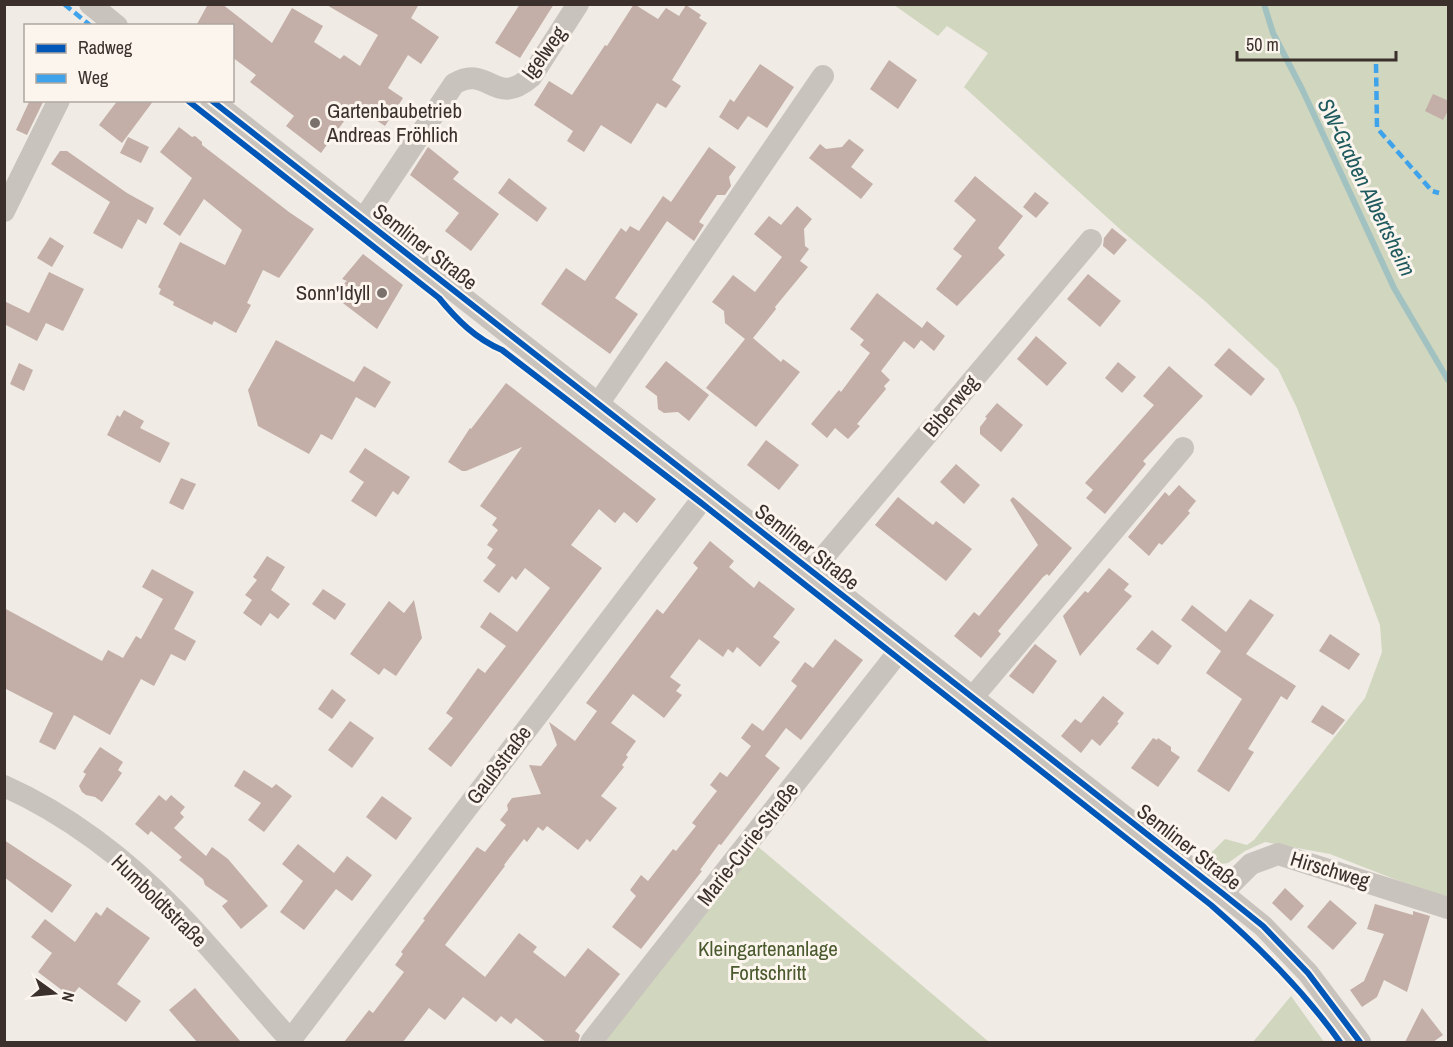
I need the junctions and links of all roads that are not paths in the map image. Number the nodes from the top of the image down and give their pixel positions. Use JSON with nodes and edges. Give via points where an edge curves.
{"nodes":[{"id":1,"x":578,"y":4,"type":"edge"},
{"id":2,"x":823,"y":76,"type":"dead end"},
{"id":3,"x":58,"y":102,"type":"edge"},
{"id":4,"x":214,"y":102,"type":"edge"},
{"id":5,"x":4,"y":211,"type":"edge"},
{"id":6,"x":363,"y":219,"type":"junction"},
{"id":7,"x":1090,"y":240,"type":"dead end"},
{"id":8,"x":598,"y":404,"type":"junction"},
{"id":9,"x":1183,"y":448,"type":"dead end"},
{"id":10,"x":711,"y":493,"type":"junction"},
{"id":11,"x":811,"y":572,"type":"junction"},
{"id":12,"x":904,"y":645,"type":"junction"},
{"id":13,"x":972,"y":698,"type":"junction"},
{"id":14,"x":4,"y":786,"type":"edge"},
{"id":15,"x":1222,"y":892,"type":"junction"},
{"id":16,"x":1449,"y":908,"type":"edge"},
{"id":17,"x":290,"y":1042,"type":"edge"},
{"id":18,"x":591,"y":1042,"type":"edge"},
{"id":19,"x":1360,"y":1042,"type":"edge"}],
"edges":[{"from":1,"to":6,"type":"street","name":"Igelweg","via":[[531,77],[520,87],[508,91],[483,79],[454,84]]},
{"from":2,"to":8,"type":"street"},
{"from":3,"to":5,"type":"street"},
{"from":4,"to":6,"type":"street","name":"Semliner Straße"},
{"from":6,"to":8,"type":"street","name":"Semliner Straße"},
{"from":7,"to":11,"type":"street","name":"Biberweg"},
{"from":8,"to":10,"type":"street","name":"Semliner Straße"},
{"from":9,"to":13,"type":"street"},
{"from":10,"to":11,"type":"street","name":"Semliner Straße"},
{"from":10,"to":17,"type":"street","name":"Gaußstraße","via":[[647,571]]},
{"from":11,"to":12,"type":"street","name":"Semliner Straße"},
{"from":12,"to":13,"type":"street","name":"Semliner Straße"},
{"from":12,"to":18,"type":"street","name":"Marie-Curie-Straße"},
{"from":13,"to":15,"type":"street","name":"Semliner Straße"},
{"from":14,"to":17,"type":"street","name":"Humboldtstraße","via":[[58,814],[148,884]]},
{"from":15,"to":16,"type":"street","name":"Hirschweg","via":[[1251,864],[1278,854]]},
{"from":15,"to":19,"type":"street","name":"Semliner Straße","via":[[1263,926],[1308,974]]}]}
